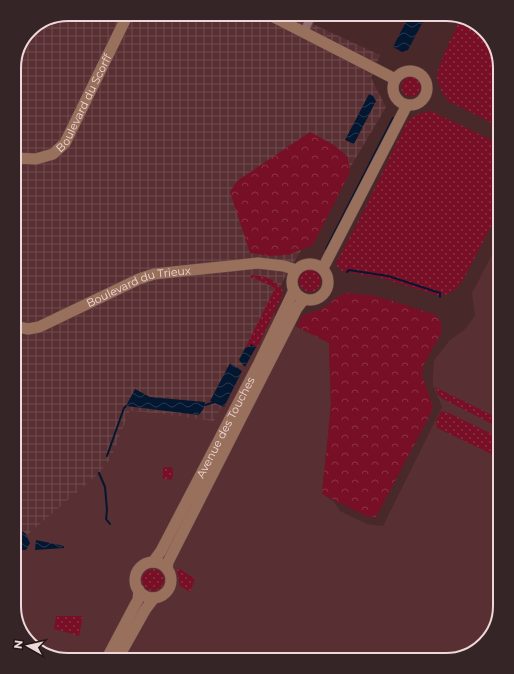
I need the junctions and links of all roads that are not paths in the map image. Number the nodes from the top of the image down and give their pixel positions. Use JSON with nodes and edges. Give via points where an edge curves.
{"nodes":[{"id":1,"x":125,"y":21,"type":"edge"},
{"id":2,"x":282,"y":21,"type":"edge"},
{"id":3,"x":309,"y":21,"type":"edge"},
{"id":4,"x":304,"y":32,"type":"junction"},
{"id":5,"x":395,"y":79,"type":"junction"},
{"id":6,"x":407,"y":105,"type":"junction"},
{"id":7,"x":21,"y":158,"type":"edge"},
{"id":8,"x":269,"y":264,"type":"junction"},
{"id":9,"x":323,"y":268,"type":"junction"},
{"id":10,"x":296,"y":270,"type":"junction"},
{"id":11,"x":293,"y":286,"type":"junction"},
{"id":12,"x":304,"y":299,"type":"junction"},
{"id":13,"x":21,"y":328,"type":"edge"},
{"id":14,"x":153,"y":562,"type":"junction"},
{"id":15,"x":167,"y":569,"type":"junction"},
{"id":16,"x":138,"y":590,"type":"junction"},
{"id":17,"x":154,"y":598,"type":"junction"},
{"id":18,"x":110,"y":653,"type":"edge"},
{"id":19,"x":122,"y":653,"type":"edge"}],
"edges":[{"from":1,"to":7,"type":"street","name":"Boulevard du Scorff","via":[[65,143],[53,154],[36,159]]},
{"from":2,"to":4,"type":"street"},
{"from":3,"to":4,"type":"street"},
{"from":4,"to":5,"type":"street"},
{"from":5,"to":6,"type":"street","via":[[394,94]]},
{"from":5,"to":6,"type":"street","via":[[402,73],[413,70],[426,80],[428,88],[422,100]]},
{"from":6,"to":9,"type":"street"},
{"from":8,"to":10,"type":"street","name":"Boulevard du Trieux"},
{"from":8,"to":11,"type":"street"},
{"from":8,"to":13,"type":"street","name":"Boulevard du Trieux","via":[[154,274],[39,327]]},
{"from":9,"to":10,"type":"street","via":[[309,263]]},
{"from":9,"to":12,"type":"street","via":[[328,281],[326,291],[318,298]]},
{"from":10,"to":11,"type":"street","via":[[292,276]]},
{"from":11,"to":12,"type":"street","via":[[298,296]]},
{"from":11,"to":14,"type":"street","name":"Avenue des Touches","via":[[288,303],[259,363]]},
{"from":12,"to":15,"type":"street","name":"Avenue des Touches","via":[[297,308],[190,517]]},
{"from":14,"to":15,"type":"street"},
{"from":14,"to":16,"type":"street","via":[[144,565],[138,571],[135,580]]},
{"from":15,"to":17,"type":"street","via":[[171,577],[170,586],[165,594]]},
{"from":16,"to":17,"type":"street","via":[[147,597]]},
{"from":16,"to":18,"type":"street","via":[[138,600]]},
{"from":17,"to":19,"type":"street"}]}
